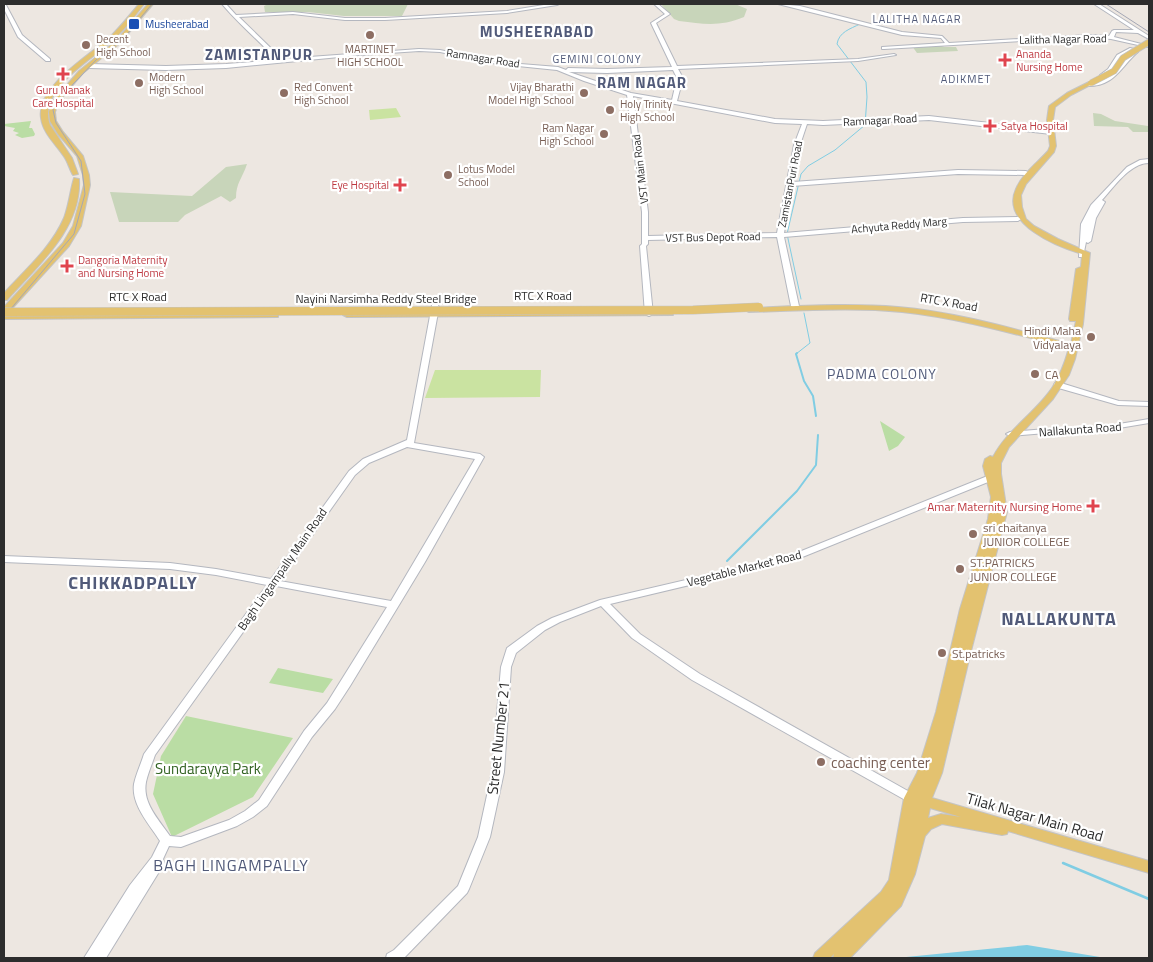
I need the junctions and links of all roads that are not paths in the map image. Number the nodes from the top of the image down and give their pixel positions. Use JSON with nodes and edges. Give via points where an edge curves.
{"nodes":[{"id":1,"x":141,"y":4,"type":"edge"},
{"id":2,"x":150,"y":4,"type":"edge"},
{"id":3,"x":224,"y":4,"type":"edge"},
{"id":4,"x":556,"y":4,"type":"edge"},
{"id":5,"x":656,"y":4,"type":"edge"},
{"id":6,"x":780,"y":4,"type":"edge"},
{"id":7,"x":1096,"y":4,"type":"edge"},
{"id":8,"x":4,"y":5,"type":"edge"},
{"id":9,"x":236,"y":16,"type":"junction"},
{"id":10,"x":1138,"y":32,"type":"junction"},
{"id":11,"x":1111,"y":38,"type":"junction"},
{"id":12,"x":1149,"y":43,"type":"edge"},
{"id":13,"x":948,"y":44,"type":"junction"},
{"id":14,"x":1139,"y":44,"type":"junction"},
{"id":15,"x":48,"y":60,"type":"dead end"},
{"id":16,"x":282,"y":62,"type":"junction"},
{"id":17,"x":89,"y":66,"type":"junction"},
{"id":18,"x":674,"y":67,"type":"junction"},
{"id":19,"x":558,"y":69,"type":"junction"},
{"id":20,"x":65,"y":79,"type":"junction"},
{"id":21,"x":75,"y":79,"type":"junction"},
{"id":22,"x":1090,"y":84,"type":"junction"},
{"id":23,"x":630,"y":94,"type":"junction"},
{"id":24,"x":674,"y":101,"type":"junction"},
{"id":25,"x":805,"y":122,"type":"junction"},
{"id":26,"x":1051,"y":132,"type":"junction"},
{"id":27,"x":60,"y":133,"type":"junction"},
{"id":28,"x":52,"y":134,"type":"junction"},
{"id":29,"x":1051,"y":150,"type":"junction"},
{"id":30,"x":1149,"y":162,"type":"edge"},
{"id":31,"x":1139,"y":164,"type":"joint"},
{"id":32,"x":1026,"y":173,"type":"junction"},
{"id":33,"x":76,"y":179,"type":"junction"},
{"id":34,"x":87,"y":181,"type":"junction"},
{"id":35,"x":806,"y":183,"type":"joint"},
{"id":36,"x":792,"y":184,"type":"junction"},
{"id":37,"x":1022,"y":221,"type":"junction"},
{"id":38,"x":784,"y":236,"type":"junction"},
{"id":39,"x":645,"y":241,"type":"junction"},
{"id":40,"x":1083,"y":253,"type":"junction"},
{"id":41,"x":4,"y":298,"type":"edge"},
{"id":42,"x":13,"y":302,"type":"junction"},
{"id":43,"x":763,"y":306,"type":"junction"},
{"id":44,"x":794,"y":306,"type":"junction"},
{"id":45,"x":26,"y":309,"type":"junction"},
{"id":46,"x":54,"y":309,"type":"junction"},
{"id":47,"x":922,"y":310,"type":"junction"},
{"id":48,"x":435,"y":311,"type":"junction"},
{"id":49,"x":651,"y":311,"type":"junction"},
{"id":50,"x":603,"y":312,"type":"joint"},
{"id":51,"x":5,"y":315,"type":"edge"},
{"id":52,"x":618,"y":315,"type":"junction"},
{"id":53,"x":48,"y":316,"type":"junction"},
{"id":54,"x":1072,"y":344,"type":"junction"},
{"id":55,"x":1058,"y":385,"type":"junction"},
{"id":56,"x":1149,"y":404,"type":"edge"},
{"id":57,"x":1149,"y":421,"type":"edge"},
{"id":58,"x":1013,"y":434,"type":"junction"},
{"id":59,"x":406,"y":444,"type":"junction"},
{"id":60,"x":990,"y":478,"type":"junction"},
{"id":61,"x":4,"y":559,"type":"edge"},
{"id":62,"x":272,"y":584,"type":"junction"},
{"id":63,"x":603,"y":602,"type":"junction"},
{"id":64,"x":392,"y":604,"type":"junction"},
{"id":65,"x":525,"y":640,"type":"joint"},
{"id":66,"x":308,"y":734,"type":"joint"},
{"id":67,"x":918,"y":800,"type":"junction"},
{"id":68,"x":918,"y":834,"type":"junction"},
{"id":69,"x":166,"y":841,"type":"junction"},
{"id":70,"x":1106,"y":857,"type":"junction"},
{"id":71,"x":157,"y":860,"type":"junction"},
{"id":72,"x":1149,"y":867,"type":"edge"},
{"id":73,"x":1149,"y":873,"type":"edge"},
{"id":74,"x":848,"y":942,"type":"junction"},
{"id":75,"x":90,"y":958,"type":"edge"},
{"id":76,"x":99,"y":958,"type":"edge"},
{"id":77,"x":392,"y":958,"type":"edge"},
{"id":78,"x":820,"y":958,"type":"edge"},
{"id":79,"x":840,"y":958,"type":"edge"}],
"edges":[{"from":1,"to":20,"type":"main road","via":[[112,38]]},
{"from":2,"to":17,"type":"main road","via":[[118,42]]},
{"from":3,"to":9,"type":"street"},
{"from":4,"to":9,"type":"street","via":[[507,12],[392,18],[345,19],[293,13]]},
{"from":5,"to":18,"type":"street","via":[[668,14],[653,23]]},
{"from":6,"to":13,"type":"street","via":[[899,32],[942,37]]},
{"from":7,"to":10,"type":"street"},
{"from":8,"to":15,"type":"street","via":[[20,36]]},
{"from":9,"to":16,"type":"street"},
{"from":10,"to":11,"type":"street","via":[[1114,32]]},
{"from":10,"to":12,"type":"street"},
{"from":11,"to":13,"type":"street","name":"Lalitha Nagar Road","via":[[1089,36]]},
{"from":11,"to":14,"type":"street","name":"Lalitha Nagar Road"},
{"from":12,"to":14,"type":"street","name":"Lalitha Nagar Road"},
{"from":12,"to":22,"type":"main road","bridge":true,"via":[[1123,58],[1114,71]]},
{"from":13,"to":18,"type":"street","name":"Lalitha Nagar Road","via":[[884,48],[894,55],[858,60]]},
{"from":14,"to":22,"type":"street","via":[[1119,56],[1110,70],[1088,82]]},
{"from":16,"to":17,"type":"street","name":"Ramnagar Road","via":[[197,67]]},
{"from":16,"to":19,"type":"street","name":"Ramnagar Road","via":[[419,50]]},
{"from":17,"to":21,"type":"main road"},
{"from":18,"to":19,"type":"street"},
{"from":18,"to":24,"type":"street","via":[[680,78]]},
{"from":19,"to":23,"type":"street","name":"Ramnagar Road"},
{"from":20,"to":21,"type":"main road"},
{"from":20,"to":28,"type":"main road","via":[[50,95],[44,108],[44,118]]},
{"from":21,"to":27,"type":"main road","via":[[61,94],[52,112],[53,122]]},
{"from":22,"to":26,"type":"main road","via":[[1052,106]]},
{"from":23,"to":24,"type":"street","name":"Ramnagar Road"},
{"from":23,"to":39,"type":"street","name":"VST Main Road","via":[[645,212]]},
{"from":24,"to":25,"type":"street","name":"Ramnagar Road","via":[[767,120]]},
{"from":25,"to":26,"type":"street","name":"Ramnagar Road","via":[[937,118]]},
{"from":25,"to":36,"type":"street","name":"ZamistanPuri Road","via":[[796,145]]},
{"from":26,"to":29,"type":"main road"},
{"from":27,"to":28,"type":"main road"},
{"from":27,"to":34,"type":"main road","via":[[80,156]]},
{"from":28,"to":33,"type":"main road","via":[[68,155]]},
{"from":29,"to":32,"type":"main road"},
{"from":29,"to":37,"type":"main road","via":[[1018,195]]},
{"from":30,"to":31,"type":"street"},
{"from":31,"to":40,"type":"street","via":[[1097,210]]},
{"from":32,"to":35,"type":"street","via":[[958,172]]},
{"from":32,"to":37,"type":"main road","via":[[1016,186],[1013,197]]},
{"from":33,"to":34,"type":"main road"},
{"from":33,"to":41,"type":"main road","via":[[67,221],[60,235]]},
{"from":34,"to":42,"type":"main road","via":[[78,226],[66,244]]},
{"from":35,"to":36,"type":"street"},
{"from":36,"to":38,"type":"street","name":"ZamistanPuri Road"},
{"from":37,"to":38,"type":"street","name":"Achyuta Reddy Marg","via":[[962,220]]},
{"from":37,"to":40,"type":"main road"},
{"from":37,"to":40,"type":"main road","via":[[1028,229]]},
{"from":38,"to":39,"type":"street","name":"VST Bus Depot Road"},
{"from":38,"to":44,"type":"street","name":"ZamistanPuri Road"},
{"from":39,"to":49,"type":"street","name":"VST Main Road"},
{"from":40,"to":54,"type":"main road"},
{"from":42,"to":45,"type":"main road","via":[[17,308]]},
{"from":42,"to":51,"type":"main road"},
{"from":43,"to":44,"type":"main road","name":"RTC X Road"},
{"from":43,"to":49,"type":"main road","name":"RTC X Road"},
{"from":43,"to":51,"type":"main road","name":"Nayini Narsimha Reddy Steel Bridge","bridge":true,"via":[[693,310]]},
{"from":44,"to":47,"type":"main road","name":"RTC X Road","via":[[866,305]]},
{"from":45,"to":46,"type":"main road","name":"RTC X Road"},
{"from":45,"to":51,"type":"main road","name":"RTC X Road"},
{"from":46,"to":48,"type":"main road","name":"RTC X Road"},
{"from":46,"to":53,"type":"main road"},
{"from":47,"to":49,"type":"main road","name":"RTC X Road"},
{"from":47,"to":54,"type":"main road","name":"RTC X Road","via":[[1010,326]]},
{"from":48,"to":49,"type":"main road","name":"RTC X Road"},
{"from":48,"to":52,"type":"main road","name":"RTC X Road"},
{"from":48,"to":53,"type":"main road","name":"RTC X Road"},
{"from":48,"to":59,"type":"street","via":[[411,441]]},
{"from":49,"to":52,"type":"main road","name":"RTC X Road"},
{"from":50,"to":51,"type":"main road","name":"Nayini Narsimha Reddy Steel Bridge","bridge":true},
{"from":50,"to":52,"type":"main road","name":"RTC X Road"},
{"from":51,"to":53,"type":"main road","name":"RTC X Road"},
{"from":54,"to":55,"type":"main road"},
{"from":54,"to":58,"type":"main road","via":[[1053,384]]},
{"from":55,"to":56,"type":"street","via":[[1118,403]]},
{"from":55,"to":58,"type":"main road"},
{"from":57,"to":58,"type":"street","name":"Nallakunta Road","via":[[1095,430]]},
{"from":58,"to":60,"type":"main road","via":[[993,454],[989,462]]},
{"from":58,"to":67,"type":"main road","via":[[996,462],[1002,512],[935,774]]},
{"from":59,"to":62,"type":"street","name":"Bagh Lingampally Main Road","via":[[372,456],[360,464]]},
{"from":59,"to":64,"type":"street","via":[[477,457]]},
{"from":60,"to":63,"type":"street","name":"Vegetable Market Road","via":[[792,558]]},
{"from":60,"to":67,"type":"main road","via":[[996,497],[993,518],[966,609]]},
{"from":61,"to":62,"type":"street","via":[[170,566]]},
{"from":62,"to":64,"type":"street"},
{"from":62,"to":69,"type":"street","name":"Bagh Lingampally Main Road","via":[[150,754],[140,785],[141,794],[145,807]]},
{"from":63,"to":65,"type":"street","name":"Vegetable Market Road","via":[[556,620]]},
{"from":63,"to":67,"type":"street","via":[[636,636],[696,677]]},
{"from":64,"to":66,"type":"street","via":[[346,683]]},
{"from":65,"to":77,"type":"street","name":"Street Number 21","via":[[511,650],[506,667],[498,772],[484,837],[463,889]]},
{"from":66,"to":69,"type":"street","via":[[263,803],[249,814],[181,842]]},
{"from":67,"to":68,"type":"main road"},
{"from":67,"to":70,"type":"main road","name":"Tilak Nagar Main Road"},
{"from":67,"to":74,"type":"main road","via":[[896,882]]},
{"from":68,"to":70,"type":"main road","name":"Tilak Nagar Main Road","via":[[926,825],[941,819],[1001,830]]},
{"from":68,"to":74,"type":"main road","via":[[908,874],[896,902]]},
{"from":69,"to":71,"type":"street"},
{"from":70,"to":72,"type":"main road","name":"Tilak Nagar Main Road"},
{"from":70,"to":73,"type":"main road","name":"Tilak Nagar Main Road"},
{"from":71,"to":75,"type":"street","via":[[152,862]]},
{"from":71,"to":76,"type":"street","via":[[149,879]]},
{"from":74,"to":78,"type":"main road"},
{"from":74,"to":79,"type":"main road"}]}
